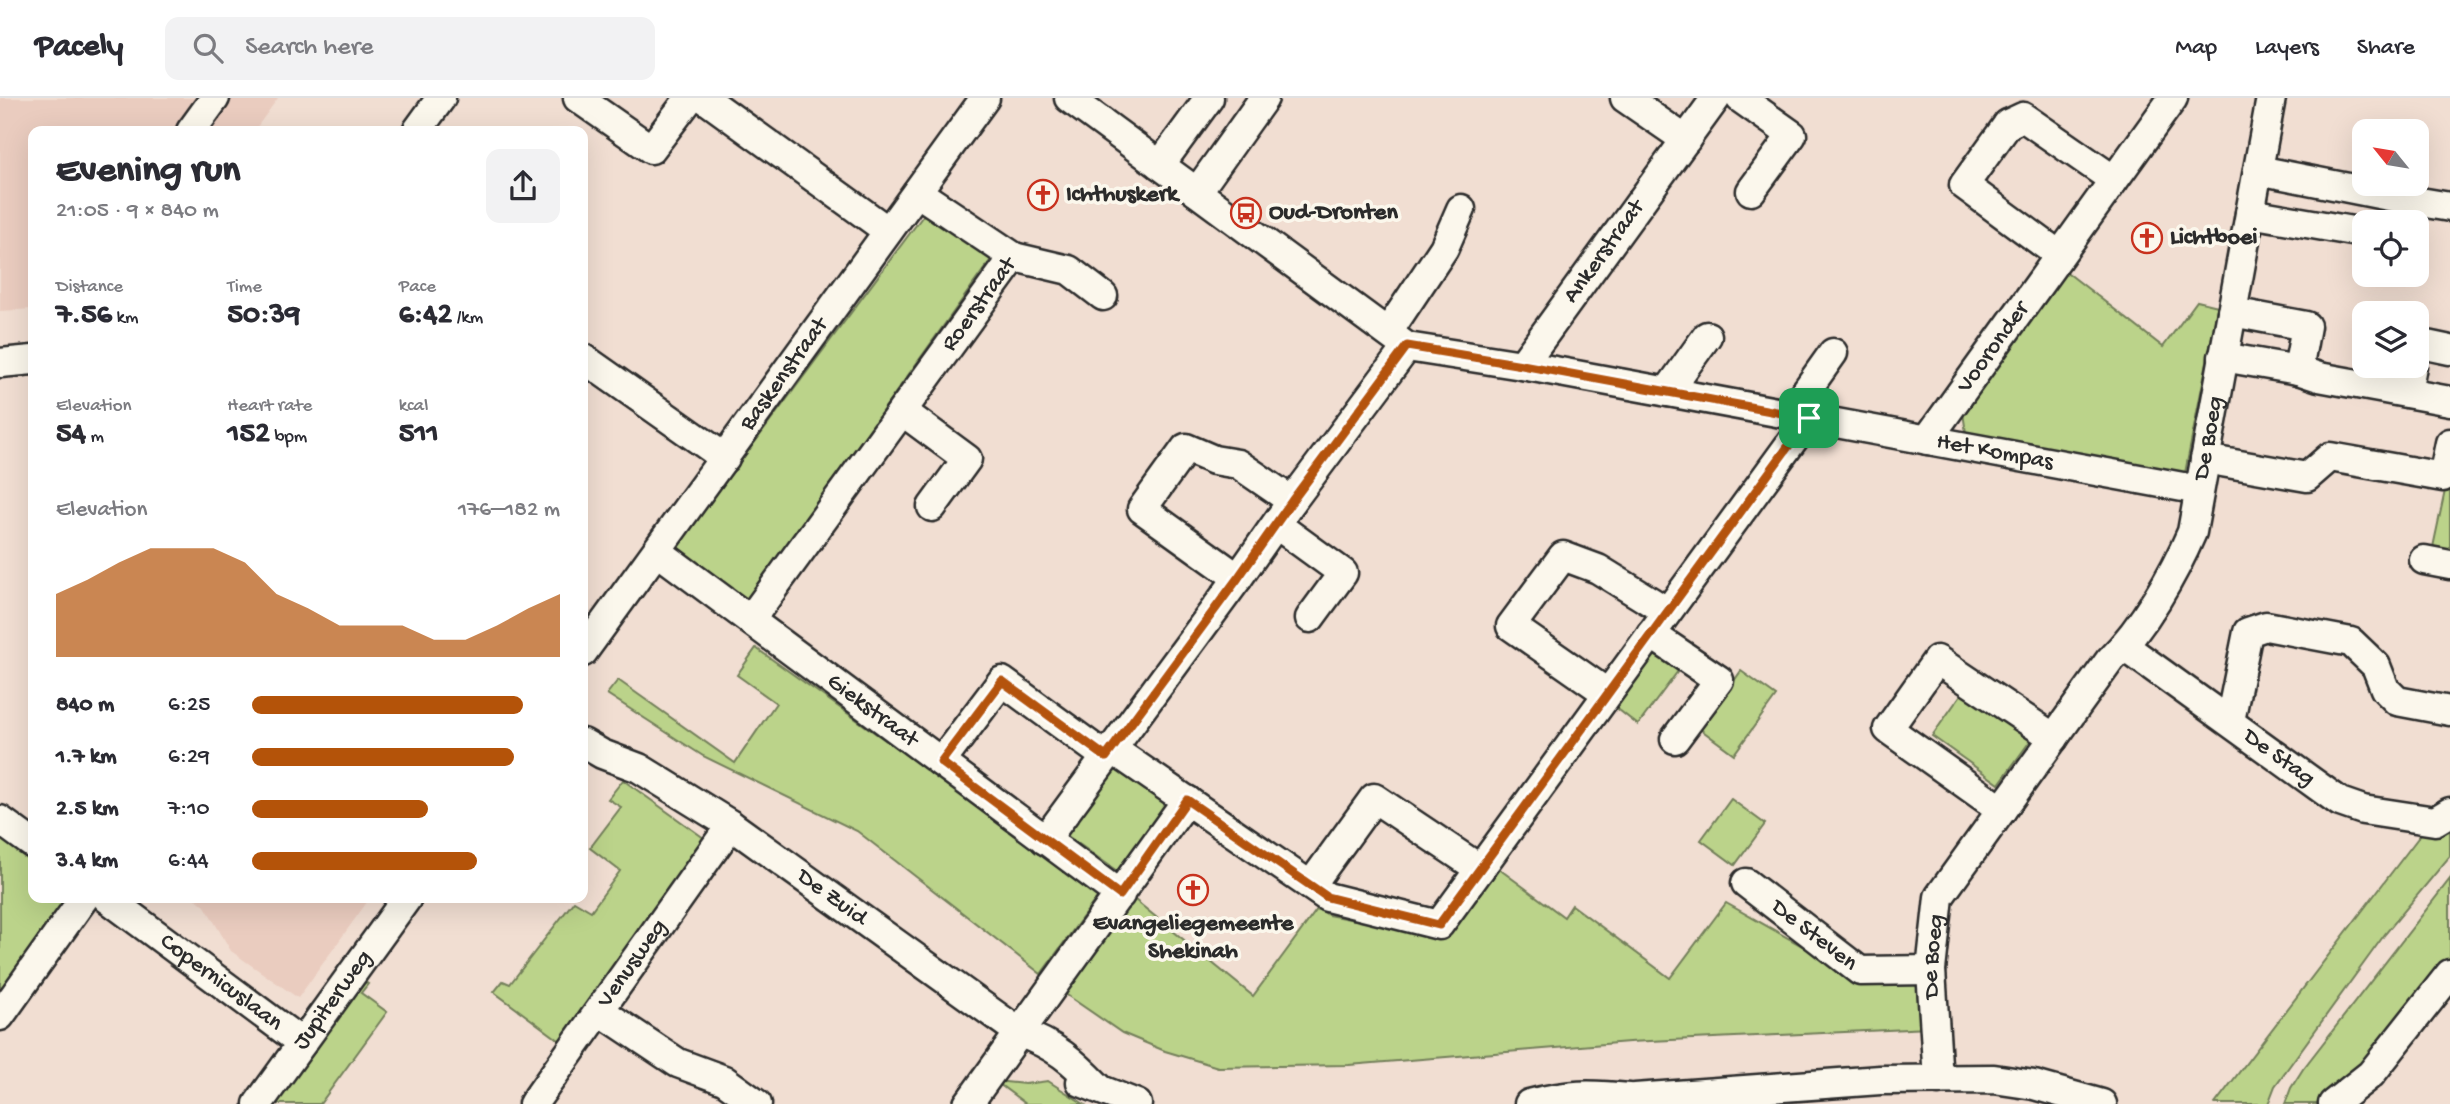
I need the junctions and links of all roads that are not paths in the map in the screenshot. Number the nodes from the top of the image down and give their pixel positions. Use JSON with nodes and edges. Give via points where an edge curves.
{"nodes":[{"id":1,"x":215,"y":98,"type":"edge"},
{"id":2,"x":578,"y":98,"type":"edge"},
{"id":3,"x":690,"y":98,"type":"edge"},
{"id":4,"x":704,"y":98,"type":"edge"},
{"id":5,"x":985,"y":98,"type":"edge"},
{"id":6,"x":1069,"y":98,"type":"edge"},
{"id":7,"x":1209,"y":98,"type":"edge"},
{"id":8,"x":1264,"y":98,"type":"edge"},
{"id":9,"x":1625,"y":98,"type":"edge"},
{"id":10,"x":1716,"y":98,"type":"edge"},
{"id":11,"x":1740,"y":98,"type":"edge"},
{"id":12,"x":2173,"y":98,"type":"edge"},
{"id":13,"x":2271,"y":98,"type":"edge"},
{"id":14,"x":2008,"y":111,"type":"edge"},
{"id":15,"x":195,"y":126,"type":"edge"},
{"id":16,"x":1686,"y":140,"type":"junction"},
{"id":17,"x":1160,"y":165,"type":"junction"},
{"id":18,"x":2258,"y":170,"type":"junction"},
{"id":19,"x":2114,"y":180,"type":"junction"},
{"id":20,"x":917,"y":191,"type":"junction"},
{"id":21,"x":1751,"y":191,"type":"dead end"},
{"id":22,"x":1196,"y":192,"type":"junction"},
{"id":23,"x":2450,"y":207,"type":"edge"},
{"id":24,"x":1461,"y":209,"type":"dead end"},
{"id":25,"x":2409,"y":210,"type":"edge"},
{"id":26,"x":2422,"y":210,"type":"edge"},
{"id":27,"x":2250,"y":213,"type":"junction"},
{"id":28,"x":2352,"y":231,"type":"edge"},
{"id":29,"x":888,"y":232,"type":"junction"},
{"id":30,"x":2059,"y":256,"type":"junction"},
{"id":31,"x":1014,"y":257,"type":"junction"},
{"id":32,"x":1103,"y":296,"type":"dead end"},
{"id":33,"x":2232,"y":312,"type":"junction"},
{"id":34,"x":1707,"y":336,"type":"dead end"},
{"id":35,"x":1398,"y":339,"type":"junction"},
{"id":36,"x":28,"y":343,"type":"edge"},
{"id":37,"x":2429,"y":345,"type":"edge"},
{"id":38,"x":0,"y":346,"type":"edge"},
{"id":39,"x":2450,"y":349,"type":"edge"},
{"id":40,"x":1833,"y":352,"type":"dead end"},
{"id":41,"x":2224,"y":357,"type":"junction"},
{"id":42,"x":28,"y":360,"type":"edge"},
{"id":43,"x":588,"y":362,"type":"edge"},
{"id":44,"x":0,"y":363,"type":"edge"},
{"id":45,"x":1522,"y":365,"type":"junction"},
{"id":46,"x":2298,"y":370,"type":"junction"},
{"id":47,"x":2409,"y":379,"type":"edge"},
{"id":48,"x":1667,"y":392,"type":"junction"},
{"id":49,"x":2450,"y":401,"type":"edge"},
{"id":50,"x":902,"y":411,"type":"junction"},
{"id":51,"x":1799,"y":417,"type":"junction"},
{"id":52,"x":1927,"y":440,"type":"junction"},
{"id":53,"x":2450,"y":443,"type":"edge"},
{"id":54,"x":724,"y":458,"type":"junction"},
{"id":55,"x":2205,"y":459,"type":"junction"},
{"id":56,"x":2199,"y":490,"type":"junction"},
{"id":57,"x":1292,"y":501,"type":"junction"},
{"id":58,"x":932,"y":507,"type":"dead end"},
{"id":59,"x":1276,"y":525,"type":"junction"},
{"id":60,"x":657,"y":551,"type":"junction"},
{"id":61,"x":1238,"y":578,"type":"junction"},
{"id":62,"x":1310,"y":618,"type":"dead end"},
{"id":63,"x":750,"y":620,"type":"junction"},
{"id":64,"x":1659,"y":622,"type":"junction"},
{"id":65,"x":588,"y":645,"type":"edge"},
{"id":66,"x":2124,"y":646,"type":"junction"},
{"id":67,"x":1607,"y":693,"type":"junction"},
{"id":68,"x":2450,"y":711,"type":"edge"},
{"id":69,"x":2230,"y":721,"type":"junction"},
{"id":70,"x":588,"y":727,"type":"edge"},
{"id":71,"x":2054,"y":738,"type":"junction"},
{"id":72,"x":1675,"y":739,"type":"dead end"},
{"id":73,"x":588,"y":746,"type":"edge"},
{"id":74,"x":1109,"y":753,"type":"junction"},
{"id":75,"x":941,"y":762,"type":"junction"},
{"id":76,"x":639,"y":768,"type":"junction"},
{"id":77,"x":1187,"y":800,"type":"junction"},
{"id":78,"x":2002,"y":810,"type":"junction"},
{"id":79,"x":2450,"y":812,"type":"edge"},
{"id":80,"x":0,"y":820,"type":"edge"},
{"id":81,"x":731,"y":825,"type":"junction"},
{"id":82,"x":28,"y":840,"type":"edge"},
{"id":83,"x":1045,"y":840,"type":"junction"},
{"id":84,"x":1479,"y":869,"type":"junction"},
{"id":85,"x":1745,"y":883,"type":"dead end"},
{"id":86,"x":1311,"y":885,"type":"junction"},
{"id":87,"x":1120,"y":895,"type":"junction"},
{"id":88,"x":80,"y":903,"type":"edge"},
{"id":89,"x":114,"y":903,"type":"edge"},
{"id":90,"x":403,"y":903,"type":"edge"},
{"id":91,"x":1931,"y":970,"type":"junction"},
{"id":92,"x":2450,"y":974,"type":"edge"},
{"id":93,"x":600,"y":1011,"type":"junction"},
{"id":94,"x":0,"y":1016,"type":"edge"},
{"id":95,"x":1020,"y":1033,"type":"junction"},
{"id":96,"x":302,"y":1043,"type":"junction"},
{"id":97,"x":1938,"y":1080,"type":"junction"},
{"id":98,"x":1627,"y":1102,"type":"edge"},
{"id":99,"x":2093,"y":1103,"type":"edge"},
{"id":100,"x":258,"y":1104,"type":"edge"},
{"id":101,"x":533,"y":1104,"type":"edge"},
{"id":102,"x":757,"y":1104,"type":"edge"},
{"id":103,"x":968,"y":1104,"type":"edge"},
{"id":104,"x":1137,"y":1104,"type":"edge"},
{"id":105,"x":1529,"y":1104,"type":"edge"},
{"id":106,"x":2333,"y":1104,"type":"edge"}],
"edges":[{"from":1,"to":15,"type":"street"},
{"from":2,"to":3,"type":"street","via":[[651,149]]},
{"from":4,"to":29,"type":"street"},
{"from":5,"to":20,"type":"street","name":"Baskenstraat"},
{"from":6,"to":17,"type":"street"},
{"from":7,"to":17,"type":"street"},
{"from":8,"to":22,"type":"street"},
{"from":9,"to":16,"type":"street"},
{"from":10,"to":16,"type":"street","name":"Ankerstraat"},
{"from":11,"to":21,"type":"street","via":[[1792,135]]},
{"from":12,"to":19,"type":"street","name":"Vooronder"},
{"from":13,"to":18,"type":"street","name":"De Boeg"},
{"from":14,"to":19,"type":"street"},
{"from":14,"to":30,"type":"street","via":[[1964,185]]},
{"from":16,"to":45,"type":"street","name":"Ankerstraat"},
{"from":17,"to":22,"type":"street"},
{"from":18,"to":25,"type":"street","via":[[2350,188]]},
{"from":18,"to":27,"type":"street","name":"De Boeg"},
{"from":19,"to":30,"type":"street","name":"Vooronder"},
{"from":20,"to":29,"type":"street","name":"Baskenstraat"},
{"from":20,"to":31,"type":"street","name":"Roerstraat"},
{"from":22,"to":35,"type":"street"},
{"from":23,"to":26,"type":"street"},
{"from":24,"to":35,"type":"street"},
{"from":27,"to":28,"type":"street"},
{"from":27,"to":33,"type":"street","name":"De Boeg"},
{"from":29,"to":54,"type":"street","name":"Baskenstraat"},
{"from":30,"to":52,"type":"street","name":"Vooronder"},
{"from":31,"to":32,"type":"street","via":[[1069,270]]},
{"from":31,"to":50,"type":"street","name":"Roerstraat"},
{"from":33,"to":41,"type":"street","name":"De Boeg"},
{"from":33,"to":46,"type":"street","via":[[2306,326]]},
{"from":34,"to":48,"type":"street"},
{"from":35,"to":45,"type":"street","name":"Het Kompas"},
{"from":35,"to":57,"type":"street"},
{"from":36,"to":38,"type":"street"},
{"from":37,"to":39,"type":"street"},
{"from":40,"to":51,"type":"street"},
{"from":41,"to":46,"type":"street"},
{"from":41,"to":55,"type":"street","name":"De Boeg"},
{"from":42,"to":44,"type":"street"},
{"from":43,"to":54,"type":"street"},
{"from":45,"to":48,"type":"street","name":"Het Kompas"},
{"from":46,"to":47,"type":"street","via":[[2319,377]]},
{"from":47,"to":49,"type":"street"},
{"from":48,"to":51,"type":"street","name":"Het Kompas"},
{"from":50,"to":58,"type":"street","via":[[967,459]]},
{"from":50,"to":63,"type":"street","name":"Roerstraat"},
{"from":51,"to":52,"type":"street","name":"Het Kompas"},
{"from":51,"to":64,"type":"street"},
{"from":52,"to":56,"type":"street","name":"Het Kompas"},
{"from":53,"to":55,"type":"street","via":[[2443,478],[2330,457],[2307,477]]},
{"from":54,"to":60,"type":"street","name":"Baskenstraat"},
{"from":55,"to":56,"type":"street","name":"De Boeg"},
{"from":56,"to":66,"type":"street","name":"De Boeg","via":[[2192,532],[2178,564]]},
{"from":57,"to":59,"type":"street"},
{"from":57,"to":61,"type":"street","via":[[1238,464],[1186,448],[1142,509]]},
{"from":59,"to":61,"type":"street"},
{"from":59,"to":62,"type":"street","via":[[1343,573]]},
{"from":60,"to":63,"type":"street","name":"Giekstraat"},
{"from":60,"to":65,"type":"street","name":"Baskenstraat"},
{"from":61,"to":74,"type":"street"},
{"from":63,"to":75,"type":"street","name":"Giekstraat"},
{"from":64,"to":67,"type":"street"},
{"from":64,"to":67,"type":"street","via":[[1598,569],[1563,556],[1511,626]]},
{"from":64,"to":72,"type":"street","via":[[1719,680]]},
{"from":66,"to":69,"type":"street","name":"De Stag"},
{"from":66,"to":71,"type":"street","name":"De Boeg"},
{"from":67,"to":84,"type":"street"},
{"from":68,"to":69,"type":"street","via":[[2397,701],[2385,689],[2376,666],[2351,642],[2266,625],[2248,632]]},
{"from":69,"to":79,"type":"street","name":"De Stag","via":[[2340,802],[2435,821]]},
{"from":70,"to":76,"type":"street","name":"De Zuid","via":[[624,750]]},
{"from":71,"to":78,"type":"street","name":"De Boeg"},
{"from":71,"to":78,"type":"street","via":[[1937,660],[1888,729]]},
{"from":73,"to":76,"type":"street","name":"De Zuid"},
{"from":74,"to":75,"type":"street","via":[[1002,681]]},
{"from":74,"to":77,"type":"street"},
{"from":74,"to":83,"type":"street"},
{"from":75,"to":83,"type":"street","name":"Giekstraat"},
{"from":76,"to":81,"type":"street","name":"De Zuid"},
{"from":77,"to":86,"type":"street"},
{"from":77,"to":87,"type":"street"},
{"from":78,"to":91,"type":"street","name":"De Boeg","via":[[1939,897]]},
{"from":80,"to":82,"type":"street"},
{"from":81,"to":93,"type":"street","name":"Venusweg"},
{"from":81,"to":95,"type":"street","name":"De Zuid"},
{"from":83,"to":87,"type":"street","name":"Giekstraat"},
{"from":84,"to":86,"type":"street","via":[[1439,925],[1327,897]]},
{"from":84,"to":86,"type":"street","via":[[1374,798]]},
{"from":85,"to":91,"type":"street","name":"De Steven","via":[[1860,971]]},
{"from":87,"to":95,"type":"street"},
{"from":88,"to":94,"type":"street"},
{"from":89,"to":96,"type":"street","name":"Copernicuslaan"},
{"from":90,"to":96,"type":"street","name":"Jupiterweg"},
{"from":91,"to":97,"type":"street","name":"De Boeg"},
{"from":92,"to":106,"type":"street","via":[[2371,1074]]},
{"from":93,"to":101,"type":"street","name":"Venusweg"},
{"from":93,"to":102,"type":"street","via":[[678,1063],[724,1080]]},
{"from":95,"to":103,"type":"street"},
{"from":95,"to":104,"type":"street","name":"De Zuid","via":[[1070,1058],[1098,1087]]},
{"from":96,"to":100,"type":"street","name":"Jupiterweg"},
{"from":97,"to":98,"type":"street","via":[[1880,1080]]},
{"from":97,"to":99,"type":"street","via":[[1994,1079],[2034,1085]]},
{"from":98,"to":105,"type":"street","via":[[1588,1094]]}]}
